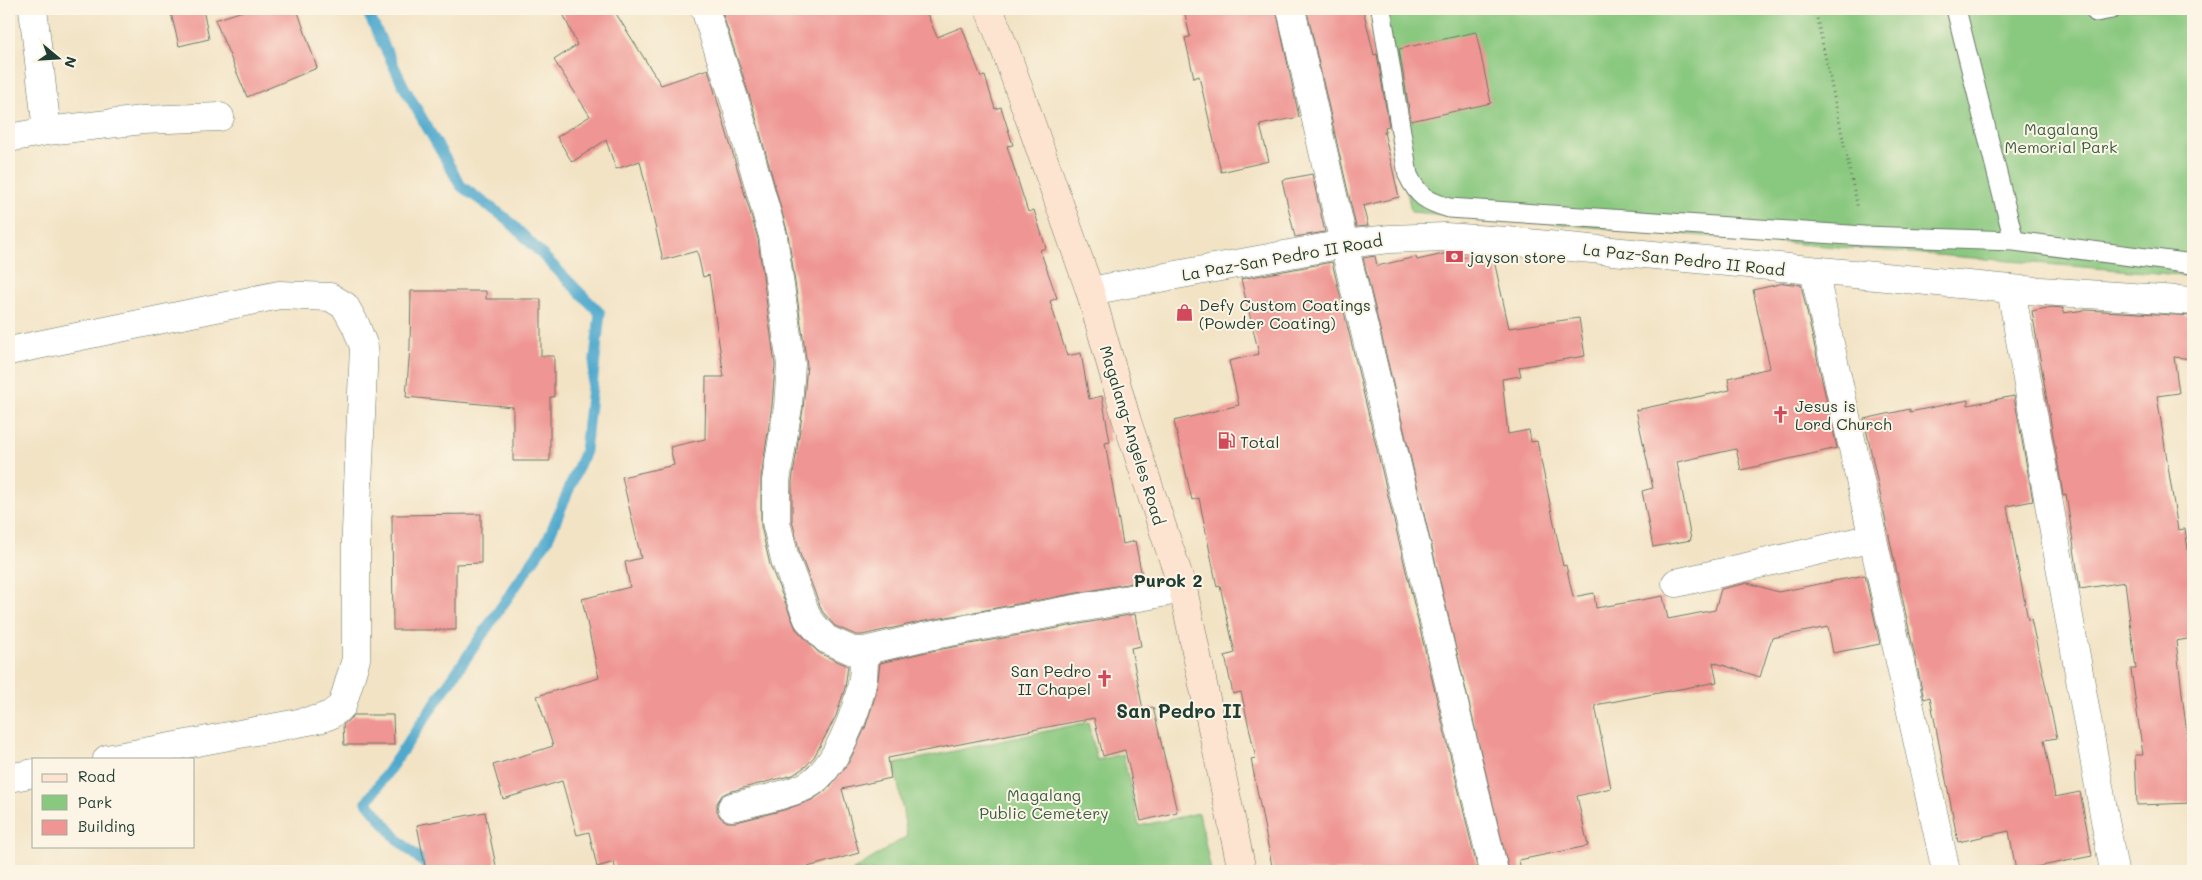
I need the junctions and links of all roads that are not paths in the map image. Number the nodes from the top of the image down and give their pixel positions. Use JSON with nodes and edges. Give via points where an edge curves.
{"nodes":[{"id":1,"x":33,"y":9,"type":"edge"},
{"id":2,"x":706,"y":9,"type":"edge"},
{"id":3,"x":988,"y":9,"type":"edge"},
{"id":4,"x":1291,"y":9,"type":"edge"},
{"id":5,"x":1381,"y":9,"type":"edge"},
{"id":6,"x":1956,"y":9,"type":"edge"},
{"id":7,"x":220,"y":117,"type":"dead end"},
{"id":8,"x":47,"y":131,"type":"junction"},
{"id":9,"x":9,"y":138,"type":"edge"},
{"id":10,"x":2014,"y":241,"type":"junction"},
{"id":11,"x":1344,"y":244,"type":"junction"},
{"id":12,"x":2193,"y":264,"type":"edge"},
{"id":13,"x":1814,"y":271,"type":"junction"},
{"id":14,"x":2011,"y":289,"type":"junction"},
{"id":15,"x":1090,"y":291,"type":"junction"},
{"id":16,"x":2193,"y":301,"type":"edge"},
{"id":17,"x":9,"y":352,"type":"edge"},
{"id":18,"x":1873,"y":538,"type":"junction"},
{"id":19,"x":1676,"y":583,"type":"dead end"},
{"id":20,"x":1183,"y":589,"type":"junction"},
{"id":21,"x":864,"y":651,"type":"junction"},
{"id":22,"x":112,"y":758,"type":"edge"},
{"id":23,"x":32,"y":773,"type":"edge"},
{"id":24,"x":9,"y":778,"type":"edge"},
{"id":25,"x":732,"y":807,"type":"dead end"},
{"id":26,"x":1242,"y":871,"type":"edge"},
{"id":27,"x":1494,"y":871,"type":"edge"},
{"id":28,"x":1946,"y":871,"type":"edge"},
{"id":29,"x":2114,"y":871,"type":"edge"}],
"edges":[{"from":1,"to":8,"type":"street"},
{"from":2,"to":21,"type":"street","via":[[773,236],[790,355],[788,407],[776,481],[776,522],[781,543],[808,619],[826,639],[852,651]]},
{"from":3,"to":15,"type":"main road","name":"Magalang-Angeles Road"},
{"from":4,"to":11,"type":"street"},
{"from":5,"to":10,"type":"lane","via":[[1408,175],[1415,191],[1430,202],[1449,208],[1864,236]]},
{"from":6,"to":10,"type":"lane"},
{"from":7,"to":8,"type":"street","via":[[143,120]]},
{"from":8,"to":9,"type":"street"},
{"from":10,"to":12,"type":"lane"},
{"from":11,"to":13,"type":"street","name":"La Paz-San Pedro II Road","via":[[1390,239],[1507,241]]},
{"from":11,"to":15,"type":"street","name":"La Paz-San Pedro II Road"},
{"from":11,"to":27,"type":"street"},
{"from":13,"to":14,"type":"street","name":"La Paz-San Pedro II Road"},
{"from":13,"to":18,"type":"street"},
{"from":14,"to":16,"type":"street","name":"La Paz-San Pedro II Road"},
{"from":14,"to":29,"type":"street"},
{"from":15,"to":20,"type":"main road","name":"Magalang-Angeles Road","via":[[1127,421]]},
{"from":17,"to":22,"type":"street","via":[[279,295],[330,297],[345,306],[364,347],[356,531],[356,658],[342,706],[319,719]]},
{"from":18,"to":19,"type":"street"},
{"from":18,"to":28,"type":"street"},
{"from":20,"to":21,"type":"street","via":[[932,635]]},
{"from":20,"to":26,"type":"main road","name":"Magalang-Angeles Road"},
{"from":21,"to":25,"type":"street","via":[[863,676],[856,707],[842,740],[818,779],[804,788]]},
{"from":23,"to":24,"type":"street"}]}
